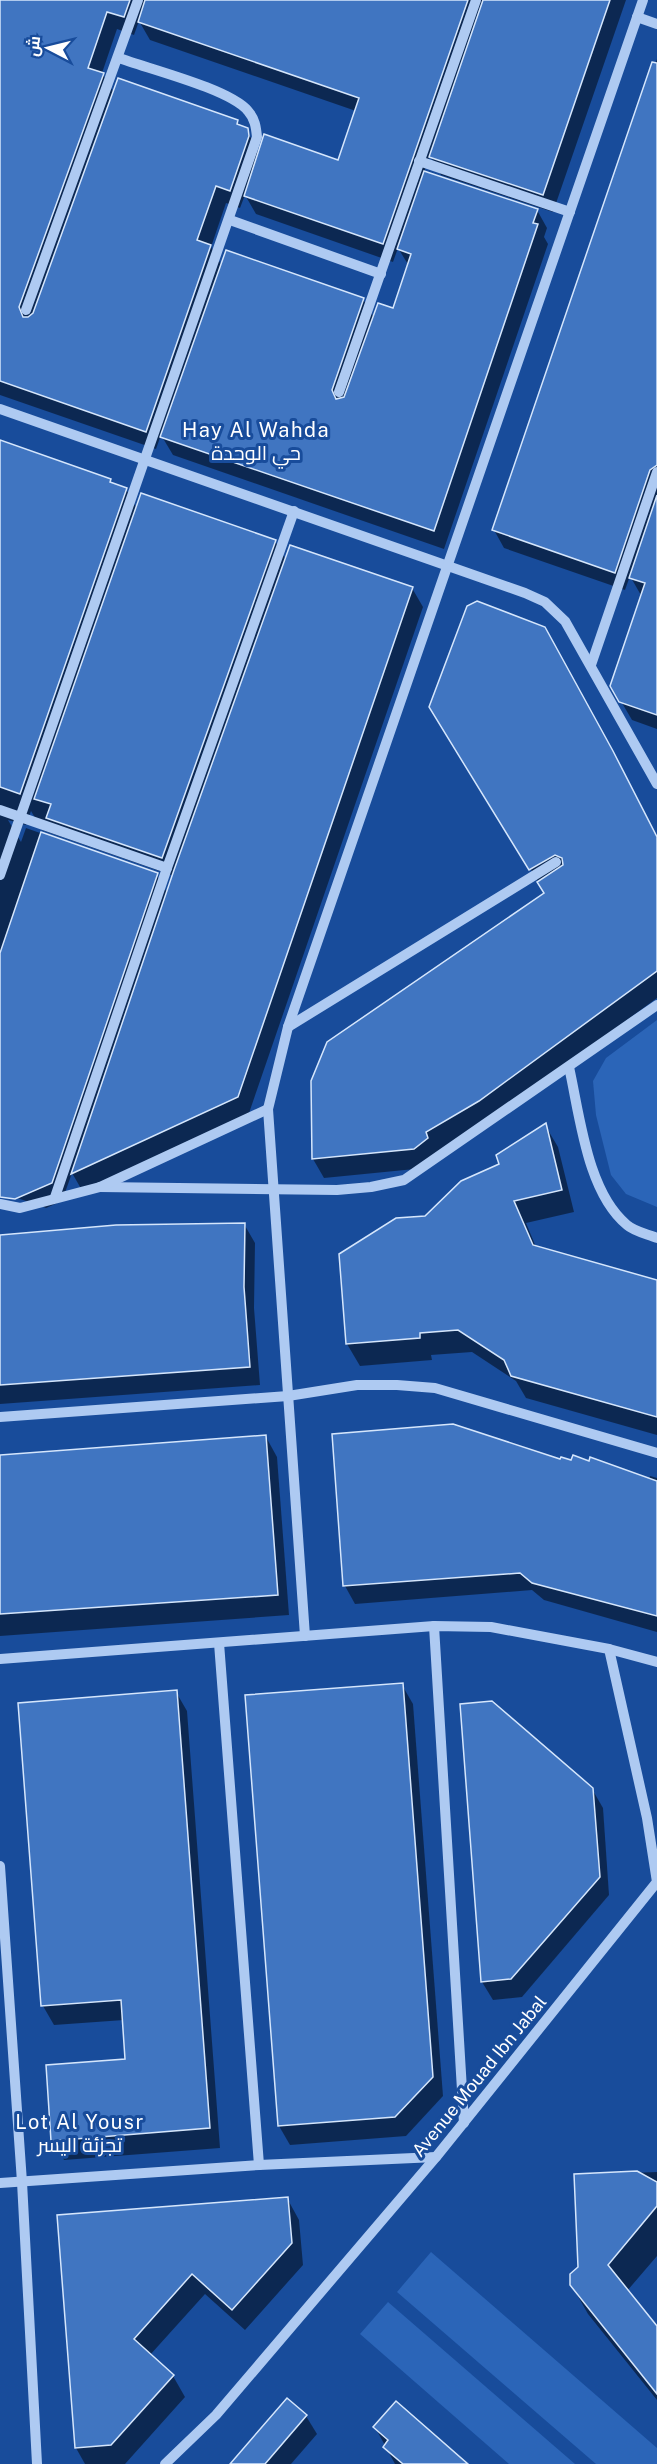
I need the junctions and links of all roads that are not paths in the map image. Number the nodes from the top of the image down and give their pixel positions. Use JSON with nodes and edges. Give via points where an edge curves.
{"nodes":[{"id":1,"x":138,"y":0,"type":"edge"},
{"id":2,"x":476,"y":0,"type":"edge"},
{"id":3,"x":643,"y":0,"type":"edge"},
{"id":4,"x":637,"y":16,"type":"junction"},
{"id":5,"x":657,"y":24,"type":"edge"},
{"id":6,"x":119,"y":58,"type":"junction"},
{"id":7,"x":419,"y":161,"type":"junction"},
{"id":8,"x":570,"y":212,"type":"junction"},
{"id":9,"x":230,"y":220,"type":"junction"},
{"id":10,"x":381,"y":274,"type":"junction"},
{"id":11,"x":26,"y":310,"type":"dead end"},
{"id":12,"x":339,"y":392,"type":"dead end"},
{"id":13,"x":0,"y":409,"type":"edge"},
{"id":14,"x":145,"y":458,"type":"junction"},
{"id":15,"x":657,"y":472,"type":"edge"},
{"id":16,"x":294,"y":511,"type":"junction"},
{"id":17,"x":449,"y":565,"type":"junction"},
{"id":18,"x":591,"y":665,"type":"junction"},
{"id":19,"x":657,"y":784,"type":"edge"},
{"id":20,"x":0,"y":810,"type":"edge"},
{"id":21,"x":20,"y":816,"type":"junction"},
{"id":22,"x":556,"y":862,"type":"dead end"},
{"id":23,"x":167,"y":868,"type":"junction"},
{"id":24,"x":0,"y":875,"type":"edge"},
{"id":25,"x":657,"y":1005,"type":"edge"},
{"id":26,"x":288,"y":1027,"type":"junction"},
{"id":27,"x":569,"y":1067,"type":"junction"},
{"id":28,"x":267,"y":1108,"type":"junction"},
{"id":29,"x":100,"y":1187,"type":"junction"},
{"id":30,"x":273,"y":1188,"type":"junction"},
{"id":31,"x":55,"y":1197,"type":"junction"},
{"id":32,"x":0,"y":1204,"type":"edge"},
{"id":33,"x":657,"y":1238,"type":"edge"},
{"id":34,"x":288,"y":1396,"type":"junction"},
{"id":35,"x":0,"y":1417,"type":"edge"},
{"id":36,"x":657,"y":1453,"type":"edge"},
{"id":37,"x":435,"y":1626,"type":"junction"},
{"id":38,"x":305,"y":1636,"type":"junction"},
{"id":39,"x":219,"y":1643,"type":"junction"},
{"id":40,"x":609,"y":1649,"type":"junction"},
{"id":41,"x":0,"y":1659,"type":"edge"},
{"id":42,"x":657,"y":1662,"type":"edge"},
{"id":43,"x":0,"y":1866,"type":"edge"},
{"id":44,"x":657,"y":1882,"type":"edge"},
{"id":45,"x":2,"y":1930,"type":"edge"},
{"id":46,"x":464,"y":2123,"type":"junction"},
{"id":47,"x":436,"y":2157,"type":"junction"},
{"id":48,"x":259,"y":2165,"type":"junction"},
{"id":49,"x":22,"y":2182,"type":"junction"},
{"id":50,"x":0,"y":2183,"type":"edge"},
{"id":51,"x":37,"y":2464,"type":"edge"},
{"id":52,"x":165,"y":2464,"type":"edge"}],
"edges":[{"from":1,"to":6,"type":"street"},
{"from":2,"to":7,"type":"street"},
{"from":3,"to":4,"type":"street"},
{"from":4,"to":5,"type":"street"},
{"from":4,"to":8,"type":"street"},
{"from":6,"to":9,"type":"street","via":[[215,91],[247,110],[255,122],[257,137]]},
{"from":6,"to":11,"type":"street"},
{"from":7,"to":8,"type":"street"},
{"from":7,"to":10,"type":"street"},
{"from":8,"to":17,"type":"street"},
{"from":9,"to":10,"type":"street"},
{"from":9,"to":14,"type":"street"},
{"from":10,"to":12,"type":"street"},
{"from":13,"to":14,"type":"street"},
{"from":14,"to":16,"type":"street"},
{"from":14,"to":21,"type":"street"},
{"from":15,"to":18,"type":"street"},
{"from":16,"to":17,"type":"street"},
{"from":16,"to":23,"type":"street"},
{"from":17,"to":18,"type":"street","via":[[545,602],[565,621]]},
{"from":17,"to":26,"type":"street"},
{"from":18,"to":19,"type":"street"},
{"from":20,"to":21,"type":"street"},
{"from":21,"to":23,"type":"street"},
{"from":21,"to":24,"type":"street"},
{"from":22,"to":26,"type":"street"},
{"from":23,"to":31,"type":"street"},
{"from":25,"to":27,"type":"street"},
{"from":26,"to":28,"type":"street"},
{"from":27,"to":30,"type":"street","via":[[404,1180],[371,1188]]},
{"from":27,"to":33,"type":"street","via":[[594,1174],[606,1203],[629,1227]]},
{"from":28,"to":29,"type":"street"},
{"from":28,"to":30,"type":"street"},
{"from":29,"to":30,"type":"street"},
{"from":29,"to":31,"type":"street"},
{"from":30,"to":34,"type":"street"},
{"from":31,"to":32,"type":"street","via":[[20,1208]]},
{"from":34,"to":35,"type":"street"},
{"from":34,"to":36,"type":"street","via":[[357,1385],[435,1388]]},
{"from":34,"to":38,"type":"street"},
{"from":37,"to":38,"type":"street"},
{"from":37,"to":40,"type":"street","via":[[491,1627]]},
{"from":37,"to":46,"type":"street"},
{"from":38,"to":39,"type":"street"},
{"from":39,"to":41,"type":"street"},
{"from":39,"to":48,"type":"street"},
{"from":40,"to":42,"type":"street"},
{"from":40,"to":44,"type":"street","name":"Avenue Mouad Ibn Jabal","via":[[647,1818]]},
{"from":43,"to":45,"type":"street"},
{"from":44,"to":46,"type":"street","name":"Avenue Mouad Ibn Jabal"},
{"from":45,"to":49,"type":"street"},
{"from":46,"to":47,"type":"street","name":"Avenue Mouad Ibn Jabal"},
{"from":47,"to":48,"type":"street"},
{"from":47,"to":52,"type":"street","name":"Avenue Mouad Ibn Jabal","via":[[216,2415]]},
{"from":48,"to":49,"type":"street"},
{"from":49,"to":50,"type":"street"},
{"from":49,"to":51,"type":"street"}]}
